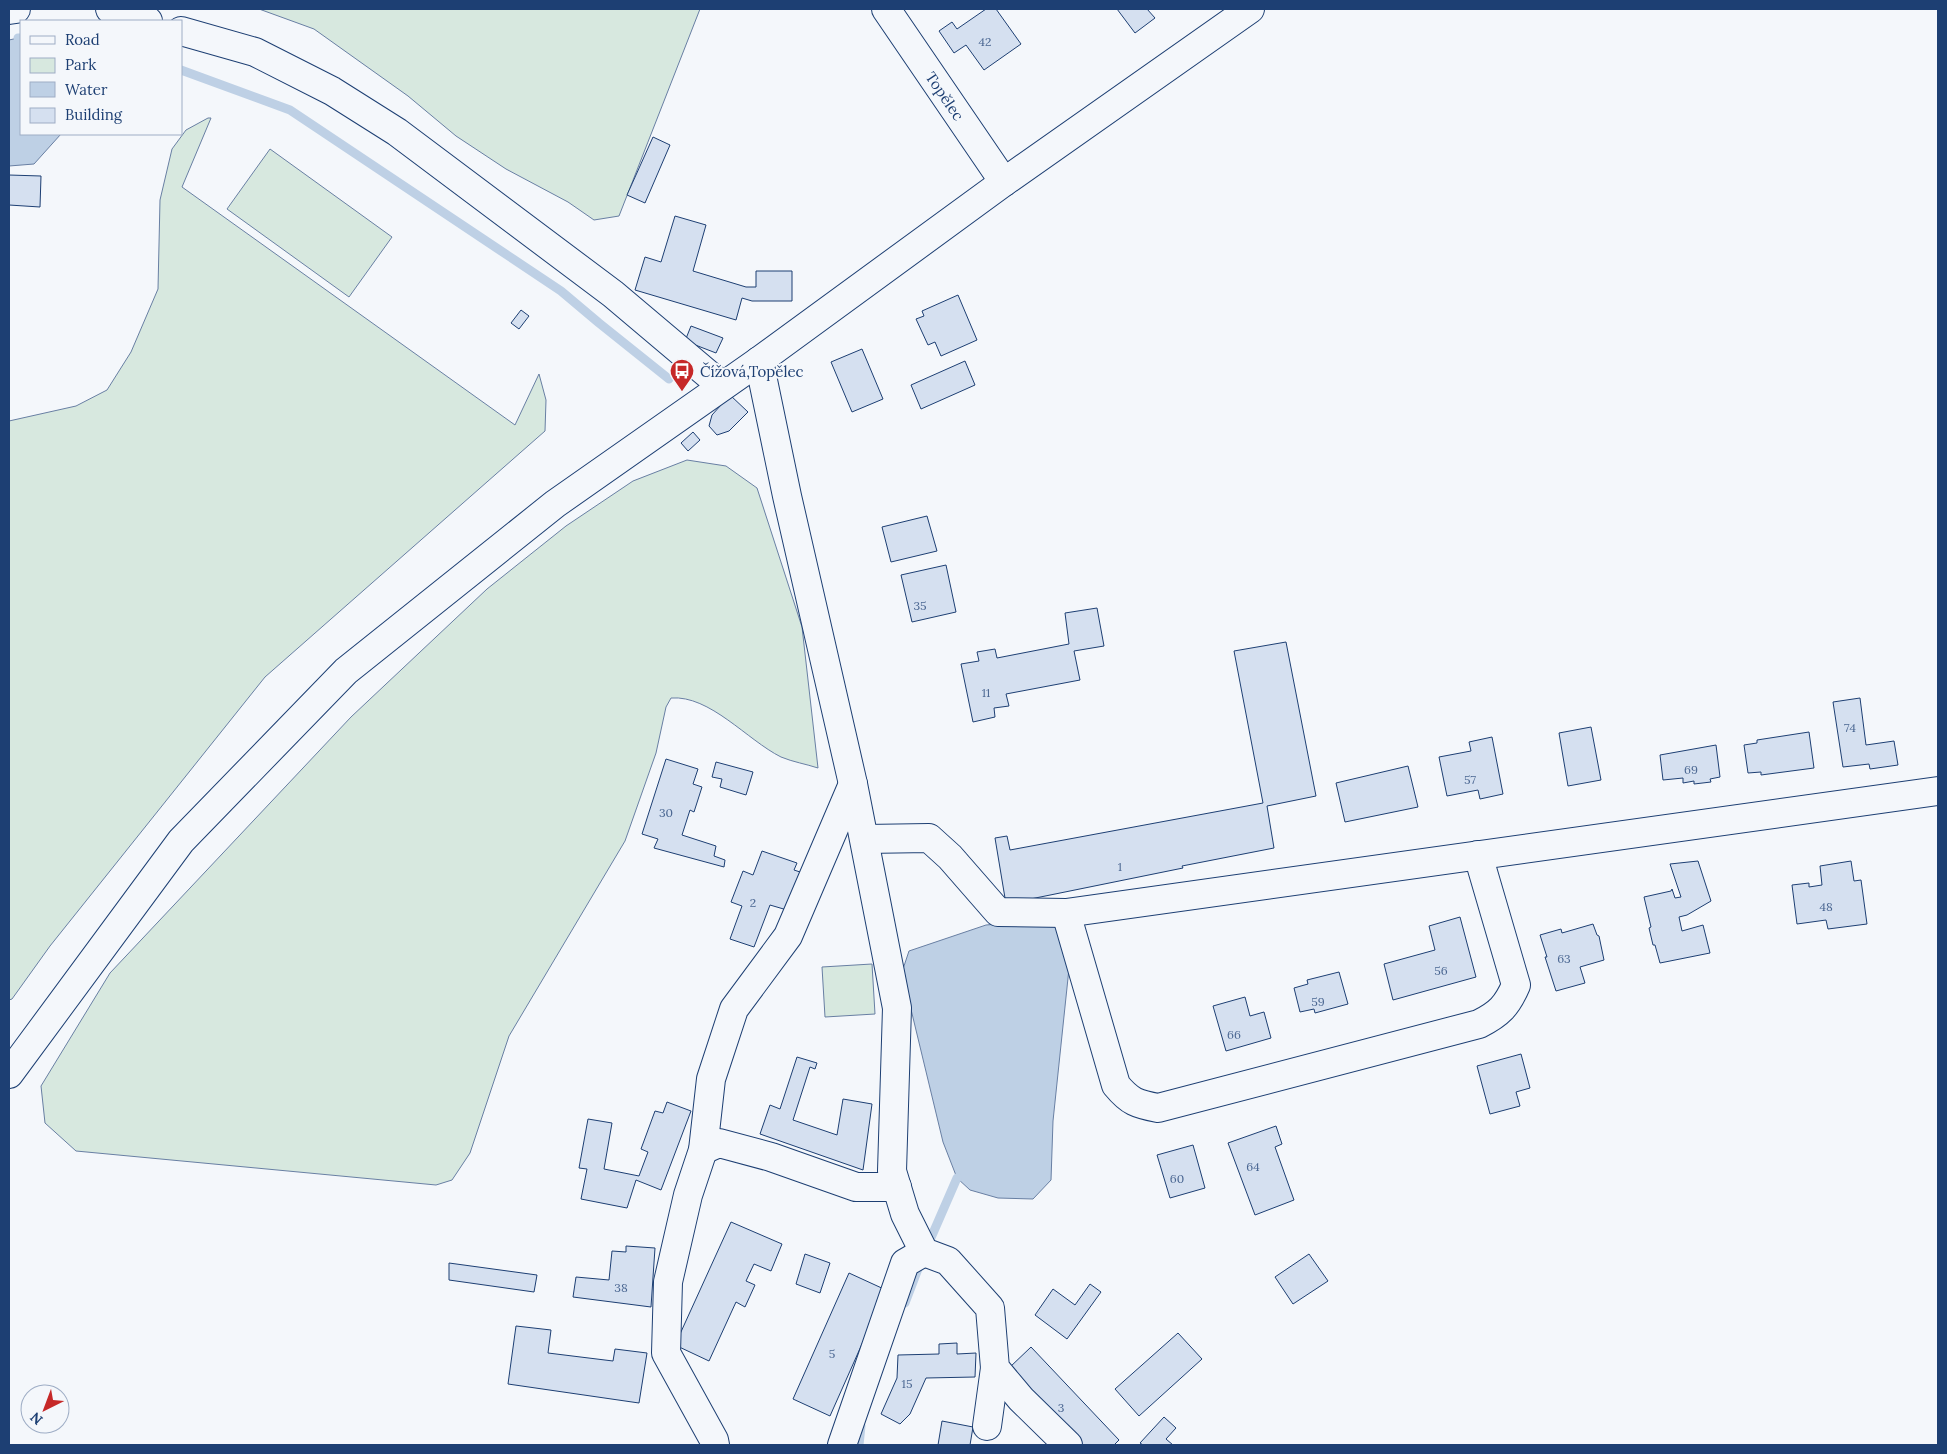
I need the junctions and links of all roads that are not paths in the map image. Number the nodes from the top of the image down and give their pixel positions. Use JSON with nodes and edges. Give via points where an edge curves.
{"nodes":[{"id":1,"x":16,"y":9,"type":"edge"},
{"id":2,"x":110,"y":9,"type":"edge"},
{"id":3,"x":886,"y":9,"type":"edge"},
{"id":4,"x":1250,"y":9,"type":"edge"},
{"id":5,"x":9,"y":10,"type":"edge"},
{"id":6,"x":145,"y":20,"type":"edge"},
{"id":7,"x":182,"y":31,"type":"edge"},
{"id":8,"x":1004,"y":182,"type":"junction"},
{"id":9,"x":759,"y":360,"type":"junction"},
{"id":10,"x":722,"y":386,"type":"junction"},
{"id":11,"x":853,"y":784,"type":"junction"},
{"id":12,"x":1938,"y":791,"type":"edge"},
{"id":13,"x":865,"y":839,"type":"junction"},
{"id":14,"x":1478,"y":855,"type":"junction"},
{"id":15,"x":1066,"y":913,"type":"junction"},
{"id":16,"x":9,"y":1074,"type":"edge"},
{"id":17,"x":703,"y":1150,"type":"junction"},
{"id":18,"x":897,"y":1186,"type":"junction"},
{"id":19,"x":924,"y":1252,"type":"junction"},
{"id":20,"x":996,"y":1368,"type":"junction"},
{"id":21,"x":987,"y":1426,"type":"dead end"},
{"id":22,"x":715,"y":1445,"type":"edge"},
{"id":23,"x":842,"y":1445,"type":"edge"},
{"id":24,"x":1068,"y":1445,"type":"edge"}],
"edges":[{"from":1,"to":5,"type":"street"},
{"from":2,"to":6,"type":"street"},
{"from":3,"to":8,"type":"street","name":"Topělec"},
{"from":4,"to":8,"type":"street"},
{"from":7,"to":10,"type":"street","via":[[255,52],[332,90],[397,132],[613,294]]},
{"from":8,"to":9,"type":"street"},
{"from":9,"to":10,"type":"street"},
{"from":9,"to":11,"type":"street"},
{"from":10,"to":16,"type":"street","via":[[555,504],[346,671],[181,841]]},
{"from":11,"to":13,"type":"street"},
{"from":11,"to":17,"type":"street","via":[[788,936],[734,1009],[711,1079]]},
{"from":12,"to":14,"type":"street"},
{"from":13,"to":15,"type":"street","via":[[930,838],[998,912]]},
{"from":13,"to":18,"type":"street","via":[[897,1008],[892,1171]]},
{"from":14,"to":15,"type":"street"},
{"from":14,"to":15,"type":"street","via":[[1516,985],[1509,1002],[1495,1016],[1479,1024],[1158,1108],[1126,1098],[1116,1085]]},
{"from":17,"to":18,"type":"street","via":[[719,1143],[771,1157],[856,1187]]},
{"from":17,"to":22,"type":"street","via":[[688,1195],[668,1282],[666,1353]]},
{"from":18,"to":19,"type":"street","via":[[905,1214]]},
{"from":19,"to":20,"type":"street","via":[[948,1261],[990,1308]]},
{"from":19,"to":23,"type":"street","via":[[904,1262]]},
{"from":20,"to":21,"type":"street"},
{"from":20,"to":24,"type":"street","via":[[1021,1399]]}]}
